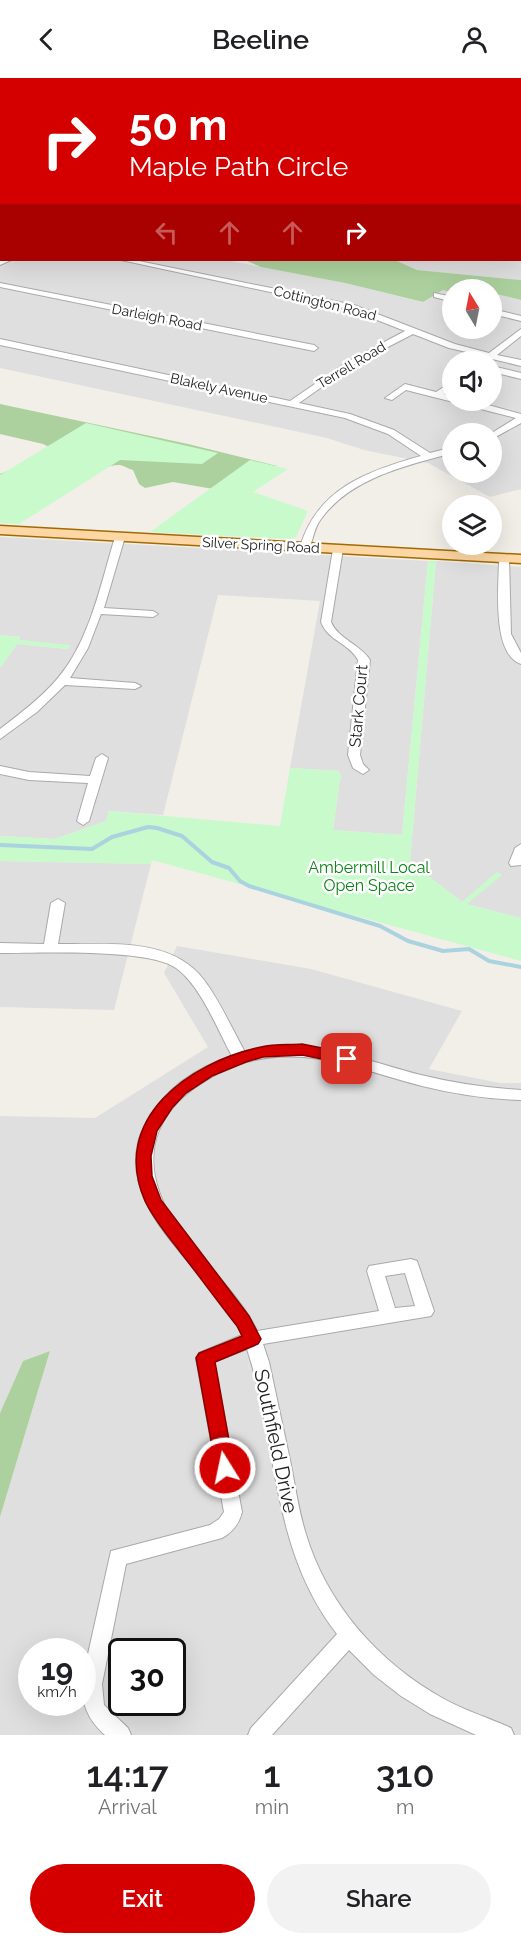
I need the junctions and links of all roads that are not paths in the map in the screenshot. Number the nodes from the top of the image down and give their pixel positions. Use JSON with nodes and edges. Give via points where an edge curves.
{"nodes":[{"id":1,"x":136,"y":261,"type":"edge"},
{"id":2,"x":0,"y":285,"type":"edge"},
{"id":3,"x":437,"y":295,"type":"dead end"},
{"id":4,"x":442,"y":297,"type":"edge"},
{"id":5,"x":502,"y":314,"type":"edge"},
{"id":6,"x":521,"y":319,"type":"edge"},
{"id":7,"x":412,"y":331,"type":"junction"},
{"id":8,"x":521,"y":332,"type":"edge"},
{"id":9,"x":0,"y":342,"type":"edge"},
{"id":10,"x":314,"y":348,"type":"dead end"},
{"id":11,"x":465,"y":351,"type":"edge"},
{"id":12,"x":496,"y":351,"type":"edge"},
{"id":13,"x":502,"y":361,"type":"edge"},
{"id":14,"x":521,"y":363,"type":"edge"},
{"id":15,"x":502,"y":371,"type":"edge"},
{"id":16,"x":521,"y":376,"type":"edge"},
{"id":17,"x":442,"y":392,"type":"edge"},
{"id":18,"x":437,"y":395,"type":"junction"},
{"id":19,"x":442,"y":396,"type":"edge"},
{"id":20,"x":389,"y":398,"type":"dead end"},
{"id":21,"x":292,"y":404,"type":"junction"},
{"id":22,"x":496,"y":411,"type":"edge"},
{"id":23,"x":521,"y":418,"type":"edge"},
{"id":24,"x":502,"y":429,"type":"edge"},
{"id":25,"x":442,"y":453,"type":"edge"},
{"id":26,"x":429,"y":457,"type":"junction"},
{"id":27,"x":0,"y":530,"type":"edge"},
{"id":28,"x":120,"y":537,"type":"junction"},
{"id":29,"x":305,"y":547,"type":"junction"},
{"id":30,"x":338,"y":549,"type":"junction"},
{"id":31,"x":504,"y":558,"type":"junction"},
{"id":32,"x":521,"y":559,"type":"edge"},
{"id":33,"x":97,"y":610,"type":"junction"},
{"id":34,"x":153,"y":614,"type":"dead end"},
{"id":35,"x":521,"y":661,"type":"edge"},
{"id":36,"x":61,"y":681,"type":"junction"},
{"id":37,"x":135,"y":686,"type":"dead end"},
{"id":38,"x":0,"y":735,"type":"edge"},
{"id":39,"x":102,"y":758,"type":"dead end"},
{"id":40,"x":0,"y":770,"type":"edge"},
{"id":41,"x":363,"y":770,"type":"dead end"},
{"id":42,"x":95,"y":780,"type":"junction"},
{"id":43,"x":82,"y":820,"type":"dead end"},
{"id":44,"x":521,"y":848,"type":"edge"},
{"id":45,"x":516,"y":863,"type":"dead end"},
{"id":46,"x":58,"y":903,"type":"dead end"},
{"id":47,"x":0,"y":948,"type":"edge"},
{"id":48,"x":50,"y":949,"type":"junction"},
{"id":49,"x":241,"y":1058,"type":"junction"},
{"id":50,"x":521,"y":1095,"type":"edge"},
{"id":51,"x":389,"y":1316,"type":"dead end"},
{"id":52,"x":252,"y":1339,"type":"junction"},
{"id":53,"x":350,"y":1635,"type":"junction"},
{"id":54,"x":121,"y":1735,"type":"edge"},
{"id":55,"x":258,"y":1735,"type":"edge"},
{"id":56,"x":504,"y":1735,"type":"edge"}],
"edges":[{"from":1,"to":7,"type":"street","name":"Cottington Road","via":[[336,303],[375,314]]},
{"from":2,"to":10,"type":"street","name":"Darleigh Road"},
{"from":3,"to":4,"type":"street"},
{"from":5,"to":6,"type":"street"},
{"from":7,"to":11,"type":"street","name":"Cottington Road"},
{"from":7,"to":21,"type":"street","name":"Terrell Road","via":[[341,367]]},
{"from":8,"to":12,"type":"street"},
{"from":9,"to":21,"type":"street","name":"Blakely Avenue"},
{"from":13,"to":14,"type":"street","name":"Cottington Road"},
{"from":15,"to":16,"type":"street"},
{"from":17,"to":18,"type":"street"},
{"from":18,"to":19,"type":"street"},
{"from":18,"to":20,"type":"street","via":[[405,387]]},
{"from":21,"to":26,"type":"street","name":"Blakely Avenue","via":[[375,425]]},
{"from":22,"to":23,"type":"street"},
{"from":23,"to":24,"type":"street"},
{"from":25,"to":26,"type":"street"},
{"from":26,"to":29,"type":"street","via":[[375,475],[336,499],[316,518]]},
{"from":27,"to":28,"type":"main road","name":"Silver Spring Road"},
{"from":28,"to":29,"type":"main road","name":"Silver Spring Road"},
{"from":28,"to":33,"type":"street"},
{"from":29,"to":30,"type":"main road","name":"Silver Spring Road"},
{"from":30,"to":31,"type":"main road","name":"Silver Spring Road"},
{"from":30,"to":41,"type":"street","name":"Stark Court","via":[[326,622],[330,631],[355,648],[364,660],[354,755]]},
{"from":31,"to":32,"type":"main road","name":"Silver Spring Road"},
{"from":31,"to":35,"type":"street","via":[[505,634]]},
{"from":33,"to":34,"type":"street"},
{"from":33,"to":36,"type":"street"},
{"from":36,"to":37,"type":"street"},
{"from":36,"to":38,"type":"street"},
{"from":39,"to":42,"type":"street"},
{"from":40,"to":42,"type":"street"},
{"from":42,"to":43,"type":"street"},
{"from":44,"to":45,"type":"street"},
{"from":46,"to":48,"type":"street"},
{"from":47,"to":48,"type":"street"},
{"from":48,"to":49,"type":"street","via":[[133,950],[172,959],[199,982]]},
{"from":49,"to":50,"type":"street","name":"Southfield Drive","via":[[263,1052],[302,1050],[461,1089]]},
{"from":49,"to":52,"type":"street","name":"Southfield Drive","via":[[180,1089],[149,1130],[143,1156],[148,1191],[162,1216],[234,1308]]},
{"from":51,"to":52,"type":"street"},
{"from":52,"to":53,"type":"street","name":"Southfield Drive","via":[[302,1551],[313,1577]]},
{"from":52,"to":54,"type":"street","via":[[205,1358],[232,1518],[212,1533],[118,1557],[92,1684],[92,1705]]},
{"from":53,"to":55,"type":"street"},
{"from":53,"to":56,"type":"street","name":"Southfield Drive","via":[[380,1668],[424,1701]]}]}
